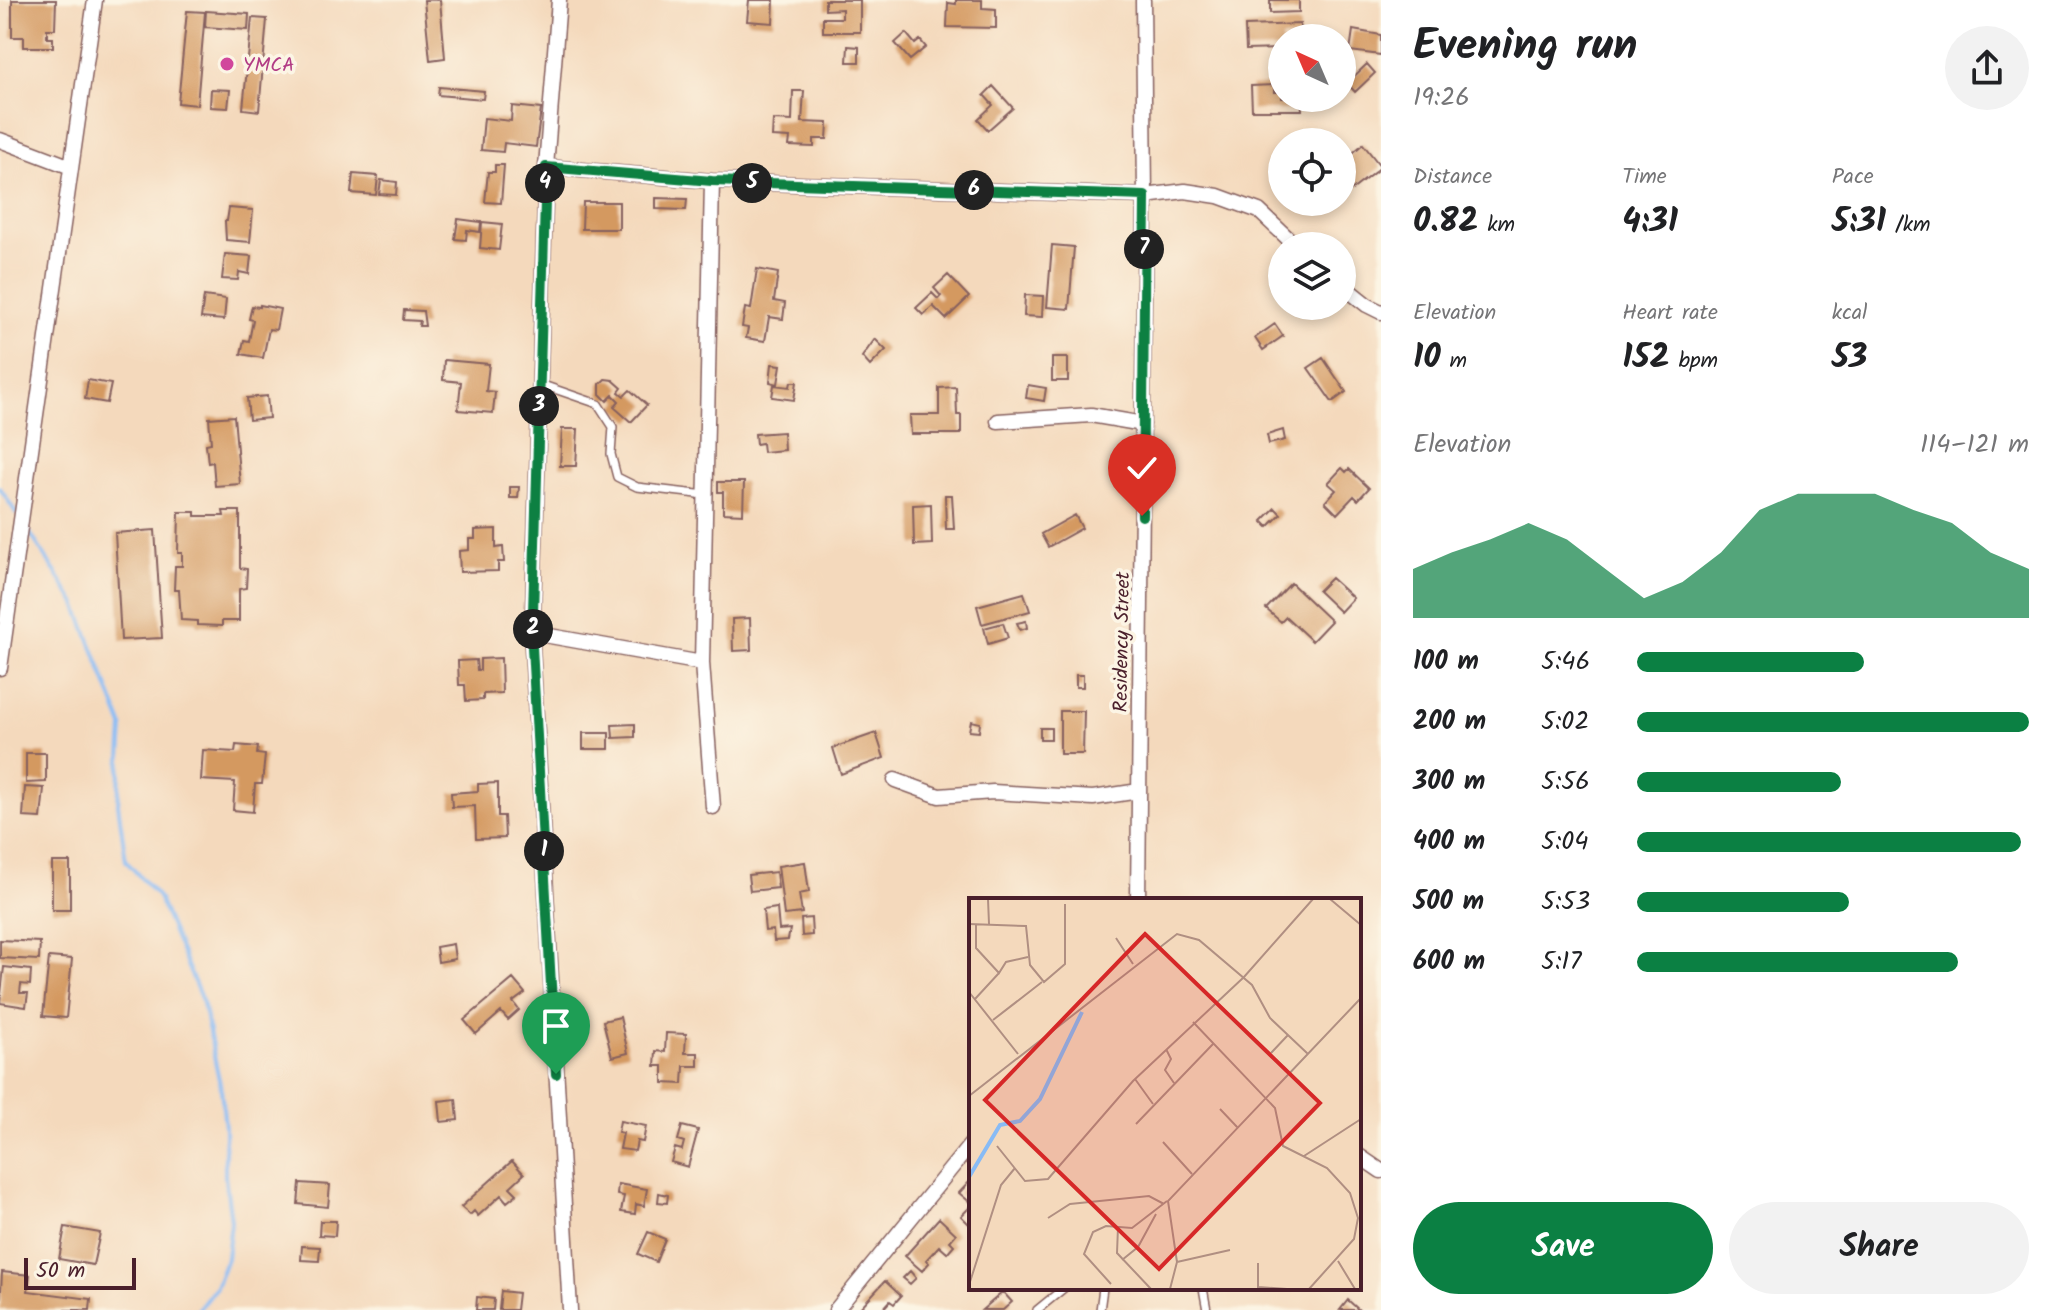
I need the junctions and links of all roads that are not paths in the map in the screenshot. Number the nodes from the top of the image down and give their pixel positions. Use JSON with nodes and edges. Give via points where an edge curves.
{"nodes":[{"id":1,"x":95,"y":0,"type":"edge"},
{"id":2,"x":559,"y":0,"type":"edge"},
{"id":3,"x":1143,"y":0,"type":"edge"},
{"id":4,"x":0,"y":140,"type":"edge"},
{"id":5,"x":71,"y":167,"type":"junction"},
{"id":6,"x":546,"y":167,"type":"junction"},
{"id":7,"x":712,"y":181,"type":"junction"},
{"id":8,"x":1145,"y":196,"type":"junction"},
{"id":9,"x":1281,"y":232,"type":"edge"},
{"id":10,"x":1356,"y":296,"type":"edge"},
{"id":11,"x":1381,"y":312,"type":"edge"},
{"id":12,"x":540,"y":384,"type":"junction"},
{"id":13,"x":998,"y":421,"type":"dead end"},
{"id":14,"x":1143,"y":424,"type":"junction"},
{"id":15,"x":706,"y":495,"type":"junction"},
{"id":16,"x":533,"y":633,"type":"junction"},
{"id":17,"x":702,"y":663,"type":"junction"},
{"id":18,"x":0,"y":668,"type":"edge"},
{"id":19,"x":895,"y":780,"type":"dead end"},
{"id":20,"x":1139,"y":791,"type":"junction"},
{"id":21,"x":713,"y":807,"type":"dead end"},
{"id":22,"x":1138,"y":898,"type":"edge"},
{"id":23,"x":969,"y":1146,"type":"edge"},
{"id":24,"x":1361,"y":1157,"type":"edge"},
{"id":25,"x":1381,"y":1171,"type":"edge"},
{"id":26,"x":1062,"y":1290,"type":"edge"},
{"id":27,"x":1103,"y":1290,"type":"edge"},
{"id":28,"x":1203,"y":1290,"type":"edge"},
{"id":29,"x":1047,"y":1307,"type":"edge"},
{"id":30,"x":570,"y":1310,"type":"edge"},
{"id":31,"x":836,"y":1310,"type":"edge"},
{"id":32,"x":1037,"y":1310,"type":"edge"},
{"id":33,"x":1100,"y":1310,"type":"edge"},
{"id":34,"x":1207,"y":1310,"type":"edge"}],
"edges":[{"from":1,"to":5,"type":"street"},
{"from":2,"to":6,"type":"street"},
{"from":3,"to":8,"type":"street","name":"Residency Street"},
{"from":4,"to":5,"type":"street"},
{"from":5,"to":18,"type":"street"},
{"from":6,"to":7,"type":"street"},
{"from":6,"to":12,"type":"street"},
{"from":7,"to":8,"type":"street"},
{"from":7,"to":15,"type":"street"},
{"from":8,"to":9,"type":"street","via":[[1185,191],[1218,196],[1259,211]]},
{"from":8,"to":14,"type":"street","name":"Residency Street"},
{"from":10,"to":11,"type":"street"},
{"from":12,"to":15,"type":"lane","via":[[598,404],[613,427],[611,454],[617,477],[637,487]]},
{"from":12,"to":16,"type":"street"},
{"from":13,"to":14,"type":"street","via":[[1091,415]]},
{"from":14,"to":20,"type":"street","name":"Residency Street"},
{"from":15,"to":17,"type":"street"},
{"from":16,"to":17,"type":"street"},
{"from":16,"to":30,"type":"street"},
{"from":17,"to":21,"type":"street"},
{"from":19,"to":20,"type":"street","via":[[939,796],[993,792],[1093,798]]},
{"from":20,"to":22,"type":"street","name":"Residency Street"},
{"from":23,"to":31,"type":"street"},
{"from":24,"to":25,"type":"street"},
{"from":26,"to":29,"type":"lane"},
{"from":27,"to":33,"type":"lane"},
{"from":28,"to":34,"type":"lane"},
{"from":29,"to":32,"type":"lane"}]}
